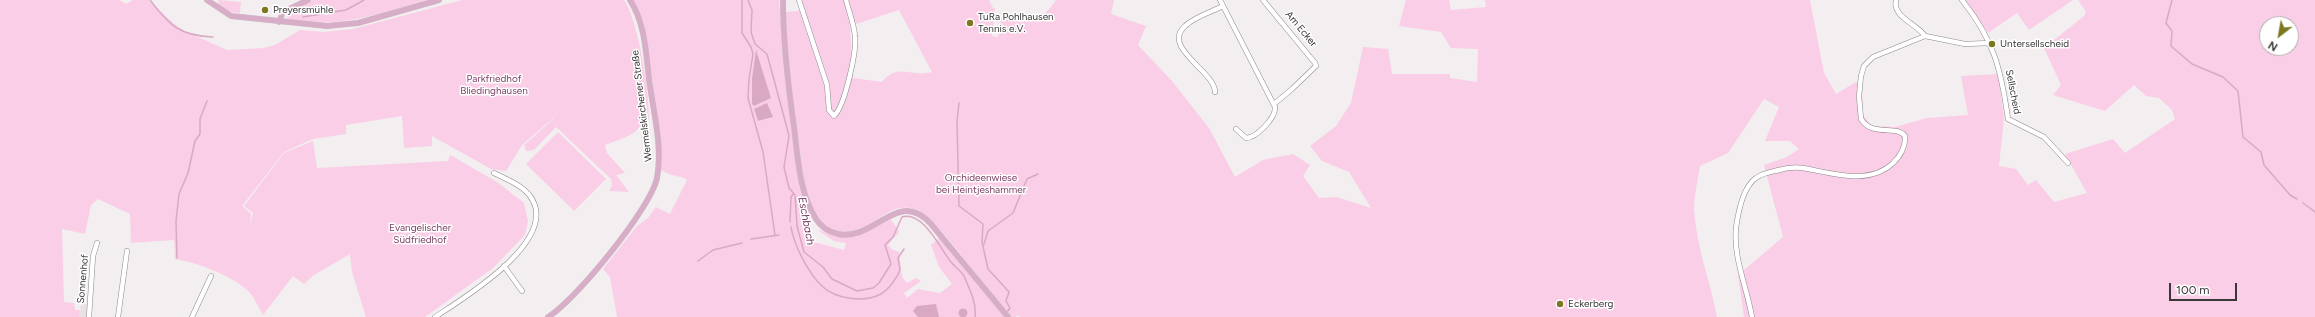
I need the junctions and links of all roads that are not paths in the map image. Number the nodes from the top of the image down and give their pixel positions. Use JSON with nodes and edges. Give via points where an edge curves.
{"nodes":[{"id":1,"x":206,"y":0,"type":"edge"},
{"id":2,"x":308,"y":0,"type":"edge"},
{"id":3,"x":439,"y":0,"type":"edge"},
{"id":4,"x":630,"y":0,"type":"edge"},
{"id":5,"x":783,"y":0,"type":"edge"},
{"id":6,"x":799,"y":0,"type":"edge"},
{"id":7,"x":846,"y":0,"type":"edge"},
{"id":8,"x":1220,"y":0,"type":"edge"},
{"id":9,"x":1263,"y":0,"type":"edge"},
{"id":10,"x":1896,"y":0,"type":"edge"},
{"id":11,"x":1962,"y":0,"type":"edge"},
{"id":12,"x":1223,"y":6,"type":"junction"},
{"id":13,"x":279,"y":22,"type":"junction"},
{"id":14,"x":1925,"y":36,"type":"junction"},
{"id":15,"x":1990,"y":43,"type":"junction"},
{"id":16,"x":1215,"y":92,"type":"dead end"},
{"id":17,"x":1274,"y":104,"type":"junction"},
{"id":18,"x":1236,"y":129,"type":"dead end"},
{"id":19,"x":2068,"y":163,"type":"dead end"},
{"id":20,"x":494,"y":173,"type":"dead end"},
{"id":21,"x":97,"y":243,"type":"dead end"},
{"id":22,"x":127,"y":250,"type":"dead end"},
{"id":23,"x":504,"y":266,"type":"junction"},
{"id":24,"x":211,"y":276,"type":"dead end"},
{"id":25,"x":522,"y":291,"type":"dead end"},
{"id":26,"x":89,"y":317,"type":"edge"},
{"id":27,"x":118,"y":317,"type":"edge"},
{"id":28,"x":192,"y":317,"type":"edge"},
{"id":29,"x":435,"y":317,"type":"edge"},
{"id":30,"x":548,"y":317,"type":"edge"},
{"id":31,"x":1008,"y":317,"type":"edge"},
{"id":32,"x":1752,"y":317,"type":"edge"}],
"edges":[{"from":1,"to":13,"type":"main road","via":[[231,16]]},
{"from":2,"to":13,"type":"main road","via":[[283,12]]},
{"from":3,"to":13,"type":"main road","via":[[349,24],[320,26]]},
{"from":4,"to":30,"type":"main road","name":"Wermelskirchener Straße","via":[[638,17],[644,42],[658,154],[657,178],[648,200],[634,221],[576,292]]},
{"from":5,"to":31,"type":"main road","via":[[785,57],[799,169],[805,193],[818,221],[830,231],[847,235],[863,231],[900,211],[920,213],[932,224]]},
{"from":6,"to":7,"type":"street","via":[[827,85],[829,110],[834,116],[843,96],[853,60],[856,37]]},
{"from":8,"to":12,"type":"street"},
{"from":9,"to":17,"type":"street","name":"Am Ecker","via":[[1316,66]]},
{"from":10,"to":14,"type":"street","via":[[1895,5],[1899,14]]},
{"from":11,"to":15,"type":"street","name":"Sellscheid"},
{"from":12,"to":16,"type":"street","via":[[1184,27],[1180,37],[1181,48],[1212,81]]},
{"from":12,"to":17,"type":"street"},
{"from":14,"to":15,"type":"street","via":[[1965,44]]},
{"from":14,"to":32,"type":"street","via":[[1869,60],[1862,72],[1859,96],[1860,113],[1864,123],[1872,129],[1901,133],[1905,139],[1903,149],[1889,167],[1873,173],[1840,176],[1800,167],[1770,172],[1751,182],[1739,214],[1736,235]]},
{"from":15,"to":19,"type":"street","name":"Sellscheid","via":[[2001,72],[2008,119],[2044,137]]},
{"from":17,"to":18,"type":"street","via":[[1272,118],[1253,136],[1246,138]]},
{"from":20,"to":23,"type":"street","via":[[526,192],[536,209],[536,223],[530,239]]},
{"from":21,"to":26,"type":"street","name":"Sonnenhof"},
{"from":22,"to":27,"type":"street"},
{"from":23,"to":25,"type":"street"},
{"from":23,"to":29,"type":"street"},
{"from":24,"to":28,"type":"street"}]}
